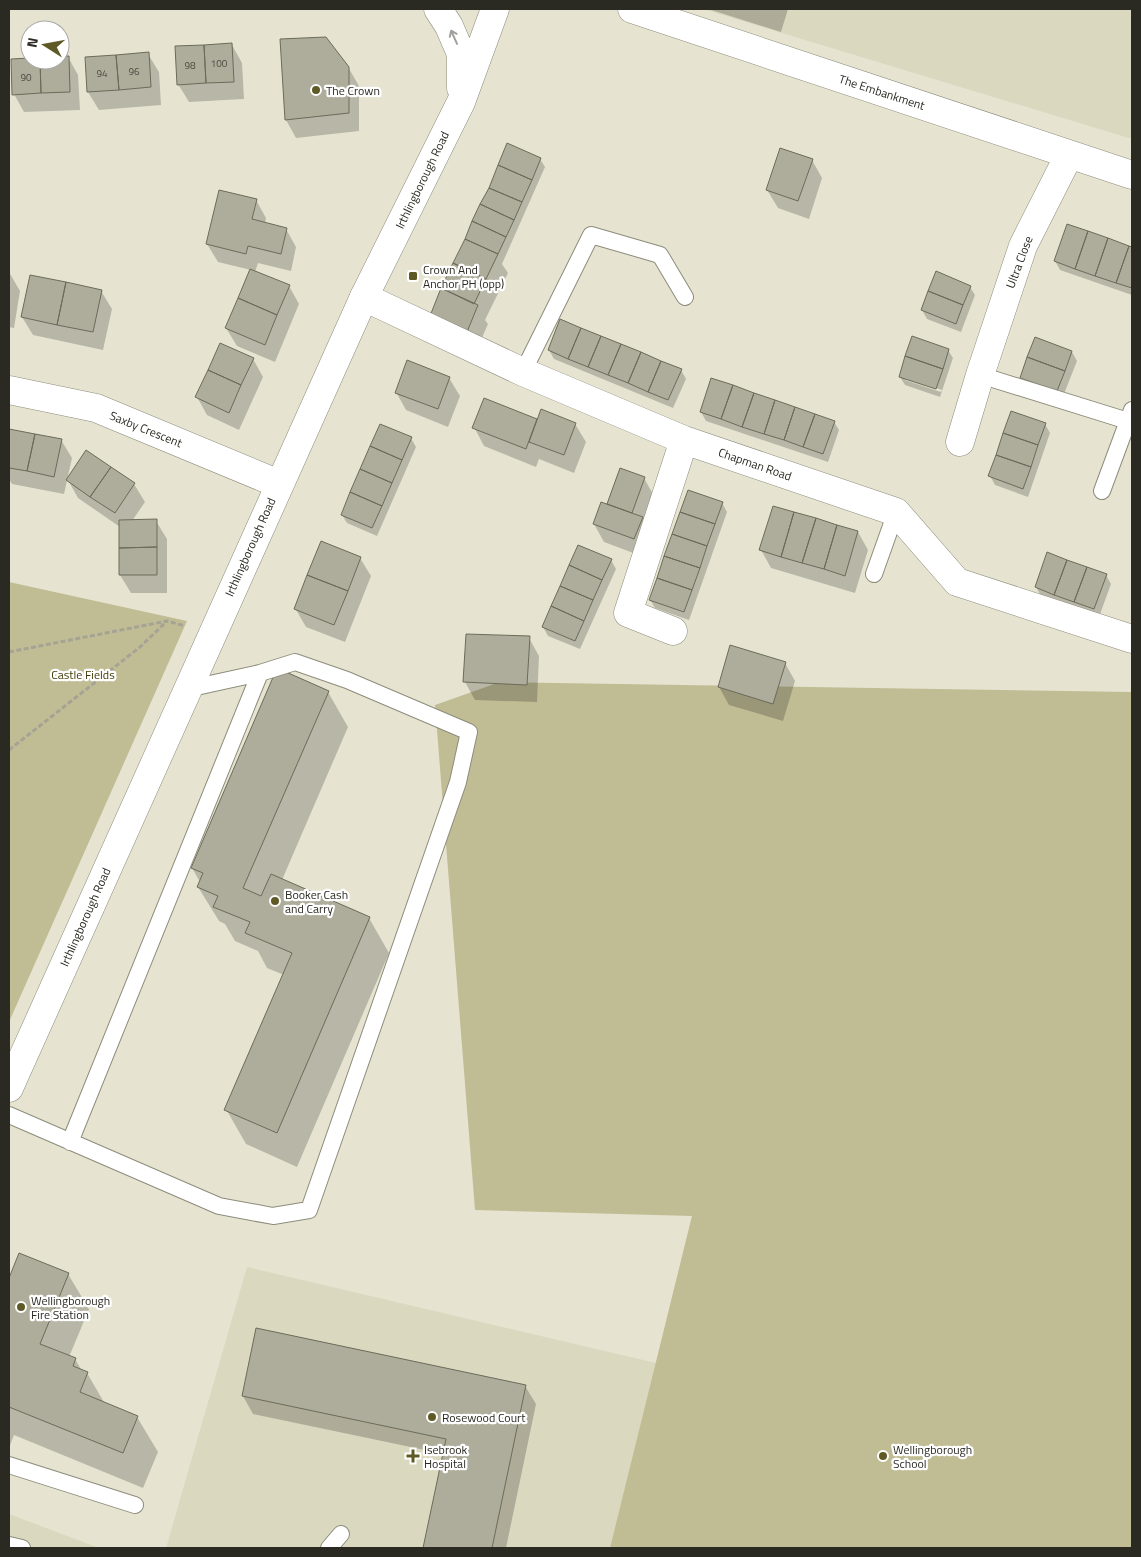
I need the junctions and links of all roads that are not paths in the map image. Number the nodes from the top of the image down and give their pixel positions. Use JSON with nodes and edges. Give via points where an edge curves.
{"nodes":[{"id":1,"x":438,"y":9,"type":"edge"},
{"id":2,"x":495,"y":9,"type":"edge"},
{"id":3,"x":632,"y":9,"type":"edge"},
{"id":4,"x":461,"y":102,"type":"junction"},
{"id":5,"x":1070,"y":155,"type":"junction"},
{"id":6,"x":1132,"y":175,"type":"edge"},
{"id":7,"x":364,"y":297,"type":"junction"},
{"id":8,"x":685,"y":297,"type":"dead end"},
{"id":9,"x":523,"y":372,"type":"junction"},
{"id":10,"x":980,"y":374,"type":"junction"},
{"id":11,"x":9,"y":390,"type":"edge"},
{"id":12,"x":1130,"y":416,"type":"edge"},
{"id":13,"x":684,"y":440,"type":"junction"},
{"id":14,"x":960,"y":442,"type":"dead end"},
{"id":15,"x":279,"y":484,"type":"junction"},
{"id":16,"x":1102,"y":491,"type":"dead end"},
{"id":17,"x":896,"y":512,"type":"junction"},
{"id":18,"x":874,"y":574,"type":"dead end"},
{"id":19,"x":673,"y":631,"type":"dead end"},
{"id":20,"x":1132,"y":639,"type":"edge"},
{"id":21,"x":260,"y":673,"type":"junction"},
{"id":22,"x":187,"y":688,"type":"junction"},
{"id":23,"x":9,"y":1088,"type":"edge"},
{"id":24,"x":9,"y":1116,"type":"edge"},
{"id":25,"x":70,"y":1142,"type":"junction"},
{"id":26,"x":9,"y":1465,"type":"edge"},
{"id":27,"x":135,"y":1505,"type":"dead end"},
{"id":28,"x":341,"y":1534,"type":"dead end"},
{"id":29,"x":9,"y":1545,"type":"edge"},
{"id":30,"x":22,"y":1548,"type":"edge"},
{"id":31,"x":329,"y":1548,"type":"edge"}],
"edges":[{"from":4,"to":1,"type":"main road","one_way":true,"via":[[461,54]]},
{"from":2,"to":4,"type":"main road","name":"Irthlingborough Road"},
{"from":3,"to":5,"type":"main road","name":"The Embankment"},
{"from":4,"to":7,"type":"main road","name":"Irthlingborough Road"},
{"from":5,"to":6,"type":"main road","name":"The Embankment"},
{"from":5,"to":10,"type":"main road","name":"Ultra Close","via":[[1023,246]]},
{"from":7,"to":9,"type":"main road","name":"Chapman Road"},
{"from":7,"to":15,"type":"main road","name":"Irthlingborough Road"},
{"from":8,"to":9,"type":"lane","via":[[660,255],[592,235]]},
{"from":9,"to":13,"type":"main road","name":"Chapman Road"},
{"from":10,"to":12,"type":"lane"},
{"from":10,"to":14,"type":"main road","name":"Ultra Close"},
{"from":11,"to":15,"type":"main road","name":"Saxby Crescent","via":[[96,408]]},
{"from":12,"to":16,"type":"lane"},
{"from":13,"to":17,"type":"main road","name":"Chapman Road"},
{"from":13,"to":19,"type":"main road","via":[[628,613]]},
{"from":15,"to":22,"type":"main road","name":"Irthlingborough Road"},
{"from":17,"to":18,"type":"lane"},
{"from":17,"to":20,"type":"main road","via":[[957,582]]},
{"from":21,"to":22,"type":"lane"},
{"from":21,"to":25,"type":"lane"},
{"from":21,"to":25,"type":"lane","via":[[295,662],[347,680],[468,732],[458,782],[309,1210],[273,1216],[219,1206]]},
{"from":22,"to":23,"type":"main road","name":"Irthlingborough Road"},
{"from":24,"to":25,"type":"lane"},
{"from":26,"to":27,"type":"lane"},
{"from":28,"to":31,"type":"lane"},
{"from":29,"to":30,"type":"lane"}]}
